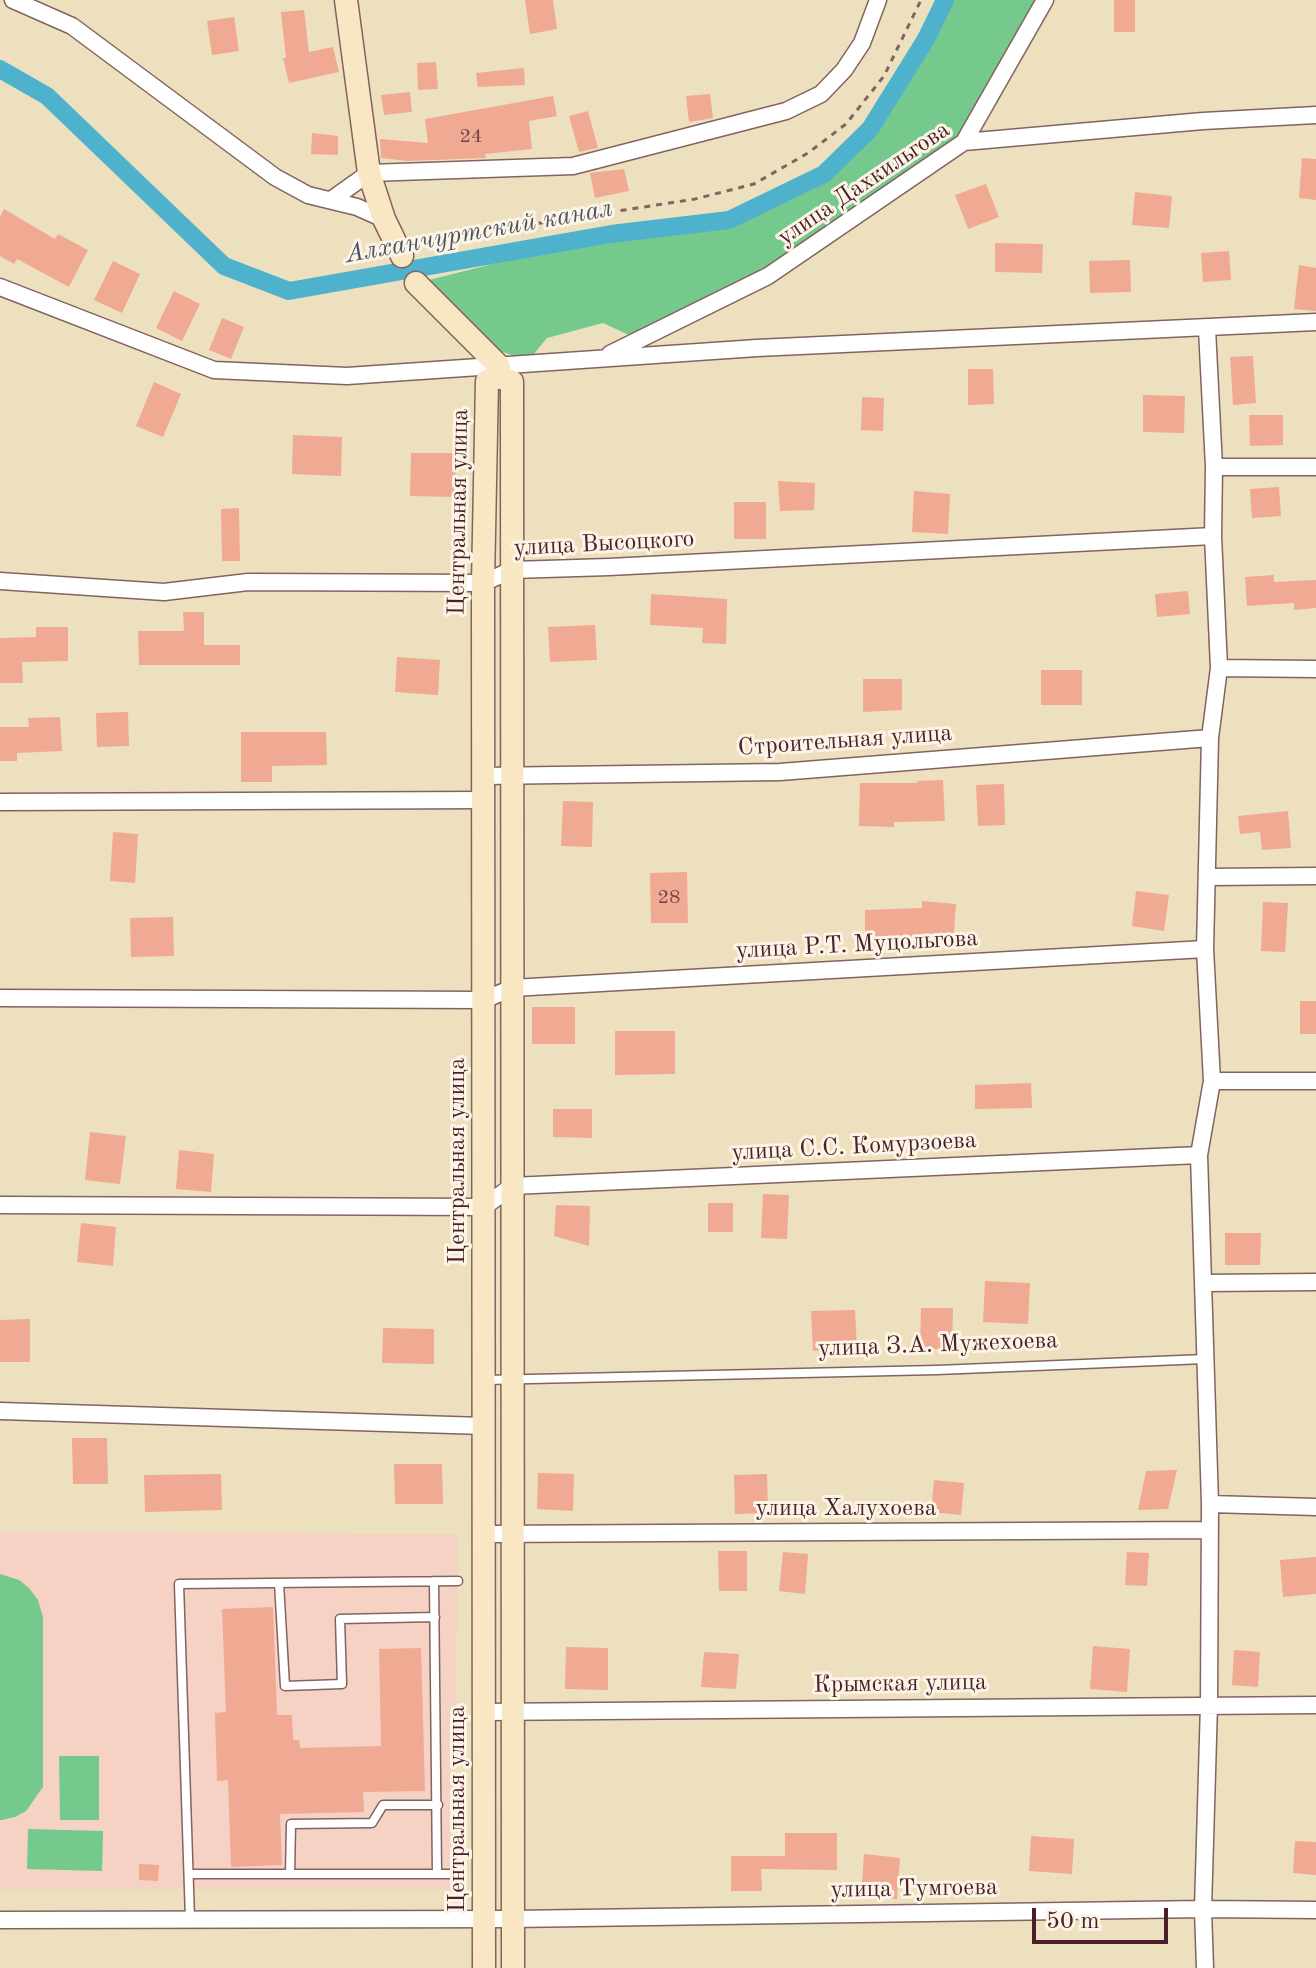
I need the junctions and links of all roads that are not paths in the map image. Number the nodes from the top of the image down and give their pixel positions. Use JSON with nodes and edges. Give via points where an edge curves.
{"nodes":[{"id":1,"x":13,"y":0,"type":"edge"},
{"id":2,"x":346,"y":0,"type":"edge"},
{"id":3,"x":878,"y":0,"type":"edge"},
{"id":4,"x":1045,"y":0,"type":"edge"},
{"id":5,"x":1316,"y":115,"type":"edge"},
{"id":6,"x":964,"y":142,"type":"junction"},
{"id":7,"x":369,"y":173,"type":"junction"},
{"id":8,"x":331,"y":200,"type":"junction"},
{"id":9,"x":384,"y":219,"type":"junction"},
{"id":10,"x":399,"y":251,"type":"road end"},
{"id":11,"x":416,"y":283,"type":"dead end"},
{"id":12,"x":0,"y":287,"type":"edge"},
{"id":13,"x":1316,"y":322,"type":"edge"},
{"id":14,"x":1207,"y":329,"type":"junction"},
{"id":15,"x":604,"y":357,"type":"junction"},
{"id":16,"x":499,"y":372,"type":"junction"},
{"id":17,"x":1214,"y":467,"type":"junction"},
{"id":18,"x":1316,"y":467,"type":"edge"},
{"id":19,"x":1213,"y":536,"type":"junction"},
{"id":20,"x":512,"y":570,"type":"junction"},
{"id":21,"x":0,"y":581,"type":"edge"},
{"id":22,"x":483,"y":583,"type":"junction"},
{"id":23,"x":1219,"y":668,"type":"junction"},
{"id":24,"x":1316,"y":669,"type":"edge"},
{"id":25,"x":1210,"y":738,"type":"junction"},
{"id":26,"x":512,"y":775,"type":"junction"},
{"id":27,"x":483,"y":776,"type":"junction"},
{"id":28,"x":484,"y":800,"type":"junction"},
{"id":29,"x":0,"y":802,"type":"edge"},
{"id":30,"x":1316,"y":876,"type":"edge"},
{"id":31,"x":1208,"y":877,"type":"junction"},
{"id":32,"x":1205,"y":949,"type":"junction"},
{"id":33,"x":512,"y":988,"type":"junction"},
{"id":34,"x":0,"y":998,"type":"edge"},
{"id":35,"x":484,"y":1000,"type":"junction"},
{"id":36,"x":1212,"y":1081,"type":"junction"},
{"id":37,"x":1316,"y":1081,"type":"edge"},
{"id":38,"x":1199,"y":1155,"type":"junction"},
{"id":39,"x":512,"y":1186,"type":"junction"},
{"id":40,"x":0,"y":1205,"type":"edge"},
{"id":41,"x":484,"y":1207,"type":"junction"},
{"id":42,"x":1316,"y":1282,"type":"edge"},
{"id":43,"x":1204,"y":1283,"type":"junction"},
{"id":44,"x":1205,"y":1359,"type":"junction"},
{"id":45,"x":484,"y":1380,"type":"junction"},
{"id":46,"x":512,"y":1380,"type":"junction"},
{"id":47,"x":0,"y":1411,"type":"edge"},
{"id":48,"x":484,"y":1426,"type":"junction"},
{"id":49,"x":1210,"y":1504,"type":"junction"},
{"id":50,"x":1316,"y":1507,"type":"edge"},
{"id":51,"x":1208,"y":1530,"type":"junction"},
{"id":52,"x":484,"y":1534,"type":"junction"},
{"id":53,"x":513,"y":1535,"type":"junction"},
{"id":54,"x":434,"y":1581,"type":"junction"},
{"id":55,"x":458,"y":1581,"type":"dead end"},
{"id":56,"x":279,"y":1583,"type":"junction"},
{"id":57,"x":435,"y":1617,"type":"junction"},
{"id":58,"x":1209,"y":1704,"type":"junction"},
{"id":59,"x":1316,"y":1705,"type":"edge"},
{"id":60,"x":484,"y":1712,"type":"junction"},
{"id":61,"x":513,"y":1712,"type":"junction"},
{"id":62,"x":438,"y":1805,"type":"junction"},
{"id":63,"x":189,"y":1874,"type":"junction"},
{"id":64,"x":290,"y":1874,"type":"junction"},
{"id":65,"x":437,"y":1874,"type":"junction"},
{"id":66,"x":455,"y":1874,"type":"dead end"},
{"id":67,"x":1203,"y":1909,"type":"junction"},
{"id":68,"x":1316,"y":1910,"type":"edge"},
{"id":69,"x":484,"y":1918,"type":"junction"},
{"id":70,"x":513,"y":1919,"type":"junction"},
{"id":71,"x":0,"y":1920,"type":"edge"},
{"id":72,"x":190,"y":1920,"type":"junction"},
{"id":73,"x":484,"y":1968,"type":"edge"},
{"id":74,"x":513,"y":1968,"type":"edge"},
{"id":75,"x":1205,"y":1968,"type":"edge"}],
"edges":[{"from":1,"to":8,"type":"street","via":[[72,26],[275,177],[308,195]]},
{"from":2,"to":7,"type":"street"},
{"from":3,"to":7,"type":"street","via":[[862,43],[844,70],[821,94],[786,111],[573,166]]},
{"from":4,"to":6,"type":"street"},
{"from":5,"to":6,"type":"street","name":"улица Дахкильгова"},
{"from":6,"to":15,"type":"street","name":"улица Дахкильгова","via":[[768,276]]},
{"from":7,"to":8,"type":"street"},
{"from":7,"to":9,"type":"street"},
{"from":8,"to":9,"type":"street"},
{"from":9,"to":10,"type":"street"},
{"from":11,"to":16,"type":"street"},
{"from":12,"to":16,"type":"street","via":[[214,370],[347,376]]},
{"from":13,"to":14,"type":"street"},
{"from":14,"to":15,"type":"street"},
{"from":14,"to":17,"type":"street"},
{"from":15,"to":16,"type":"street"},
{"from":16,"to":20,"type":"street","via":[[512,382]]},
{"from":16,"to":22,"type":"street","name":"Центральная улица","via":[[487,381]]},
{"from":17,"to":18,"type":"street"},
{"from":17,"to":19,"type":"street"},
{"from":19,"to":20,"type":"street","name":"улица Высоцкого"},
{"from":19,"to":23,"type":"street"},
{"from":20,"to":22,"type":"street","name":"улица Высоцкого"},
{"from":20,"to":26,"type":"street"},
{"from":21,"to":22,"type":"street","name":"улица Высоцкого","via":[[164,592],[248,582]]},
{"from":22,"to":27,"type":"street","name":"Центральная улица"},
{"from":23,"to":24,"type":"street"},
{"from":23,"to":25,"type":"street"},
{"from":25,"to":26,"type":"street","name":"Строительная улица","via":[[780,772]]},
{"from":25,"to":31,"type":"street"},
{"from":26,"to":27,"type":"street","name":"Строительная улица"},
{"from":26,"to":33,"type":"street"},
{"from":27,"to":28,"type":"street","name":"Центральная улица"},
{"from":28,"to":29,"type":"street"},
{"from":28,"to":35,"type":"street","name":"Центральная улица"},
{"from":30,"to":31,"type":"street"},
{"from":31,"to":32,"type":"street"},
{"from":32,"to":33,"type":"street","name":"улица Р.Т. Муцольгова"},
{"from":32,"to":36,"type":"street"},
{"from":33,"to":35,"type":"street","name":"улица Р.Т. Муцольгова"},
{"from":33,"to":39,"type":"street"},
{"from":34,"to":35,"type":"street"},
{"from":35,"to":41,"type":"street","name":"Центральная улица"},
{"from":36,"to":37,"type":"street"},
{"from":36,"to":38,"type":"street"},
{"from":38,"to":39,"type":"street","name":"улица С.С. Комурзоева"},
{"from":38,"to":43,"type":"street"},
{"from":39,"to":41,"type":"street"},
{"from":39,"to":46,"type":"street"},
{"from":40,"to":41,"type":"street"},
{"from":41,"to":45,"type":"street","name":"Центральная улица"},
{"from":42,"to":43,"type":"street"},
{"from":43,"to":44,"type":"street"},
{"from":44,"to":46,"type":"lane","name":"улица З.А. Мужехоева"},
{"from":44,"to":49,"type":"street"},
{"from":45,"to":46,"type":"lane","name":"улица З.А. Мужехоева"},
{"from":45,"to":48,"type":"street","name":"Центральная улица"},
{"from":46,"to":53,"type":"street"},
{"from":47,"to":48,"type":"street"},
{"from":48,"to":52,"type":"street","name":"Центральная улица"},
{"from":49,"to":50,"type":"street"},
{"from":49,"to":51,"type":"street"},
{"from":51,"to":53,"type":"street","name":"улица Халухоева"},
{"from":51,"to":58,"type":"street"},
{"from":52,"to":53,"type":"street","name":"улица Халухоева"},
{"from":52,"to":60,"type":"street","name":"Центральная улица"},
{"from":53,"to":61,"type":"street"},
{"from":54,"to":55,"type":"lane"},
{"from":54,"to":56,"type":"lane"},
{"from":54,"to":57,"type":"lane"},
{"from":56,"to":57,"type":"lane","via":[[285,1686],[342,1684],[340,1619]]},
{"from":56,"to":63,"type":"lane","via":[[179,1584]]},
{"from":57,"to":62,"type":"lane"},
{"from":58,"to":59,"type":"street","name":"Крымская улица"},
{"from":58,"to":61,"type":"street","name":"Крымская улица"},
{"from":58,"to":67,"type":"street"},
{"from":60,"to":61,"type":"street","name":"Крымская улица"},
{"from":60,"to":69,"type":"street","name":"Центральная улица"},
{"from":61,"to":70,"type":"street"},
{"from":62,"to":64,"type":"lane","via":[[383,1805],[372,1823],[291,1824]]},
{"from":62,"to":65,"type":"lane"},
{"from":63,"to":64,"type":"lane"},
{"from":63,"to":72,"type":"lane"},
{"from":64,"to":65,"type":"lane"},
{"from":65,"to":66,"type":"lane"},
{"from":67,"to":68,"type":"street","name":"улица Тумгоева"},
{"from":67,"to":70,"type":"street","name":"улица Тумгоева"},
{"from":67,"to":75,"type":"street"},
{"from":69,"to":70,"type":"street","name":"улица Тумгоева"},
{"from":69,"to":72,"type":"street","name":"улица Тумгоева"},
{"from":69,"to":73,"type":"street","name":"Центральная улица"},
{"from":70,"to":74,"type":"street"},
{"from":71,"to":72,"type":"street","name":"улица Тумгоева"}]}
